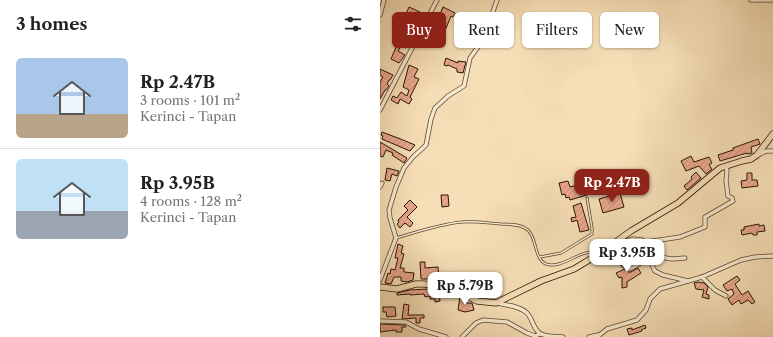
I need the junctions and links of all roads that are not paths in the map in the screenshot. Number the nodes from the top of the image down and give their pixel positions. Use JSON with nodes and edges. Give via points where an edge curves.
{"nodes":[{"id":1,"x":384,"y":0,"type":"edge"},
{"id":2,"x":437,"y":0,"type":"edge"},
{"id":3,"x":497,"y":0,"type":"edge"},
{"id":4,"x":751,"y":0,"type":"edge"},
{"id":5,"x":773,"y":0,"type":"edge"},
{"id":6,"x":380,"y":15,"type":"edge"},
{"id":7,"x":380,"y":110,"type":"edge"},
{"id":8,"x":773,"y":134,"type":"edge"},
{"id":9,"x":773,"y":151,"type":"edge"},
{"id":10,"x":757,"y":155,"type":"junction"},
{"id":11,"x":725,"y":166,"type":"junction"},
{"id":12,"x":587,"y":198,"type":"dead end"},
{"id":13,"x":396,"y":238,"type":"junction"},
{"id":14,"x":646,"y":242,"type":"junction"},
{"id":15,"x":610,"y":246,"type":"junction"},
{"id":16,"x":599,"y":254,"type":"junction"},
{"id":17,"x":773,"y":256,"type":"edge"},
{"id":18,"x":540,"y":257,"type":"junction"},
{"id":19,"x":649,"y":257,"type":"junction"},
{"id":20,"x":685,"y":258,"type":"dead end"},
{"id":21,"x":630,"y":269,"type":"dead end"},
{"id":22,"x":702,"y":277,"type":"junction"},
{"id":23,"x":380,"y":280,"type":"edge"},
{"id":24,"x":689,"y":281,"type":"junction"},
{"id":25,"x":380,"y":287,"type":"edge"},
{"id":26,"x":726,"y":296,"type":"dead end"},
{"id":27,"x":496,"y":303,"type":"junction"},
{"id":28,"x":380,"y":321,"type":"edge"},
{"id":29,"x":540,"y":334,"type":"junction"},
{"id":30,"x":548,"y":336,"type":"edge"},
{"id":31,"x":598,"y":336,"type":"edge"},
{"id":32,"x":446,"y":337,"type":"edge"},
{"id":33,"x":462,"y":337,"type":"edge"},
{"id":34,"x":563,"y":337,"type":"edge"},
{"id":35,"x":589,"y":337,"type":"edge"}],
"edges":[{"from":1,"to":6,"type":"street"},
{"from":2,"to":7,"type":"street"},
{"from":3,"to":13,"type":"street","via":[[483,40],[470,58],[464,86],[435,108],[426,145],[404,168],[389,210]]},
{"from":4,"to":5,"type":"street"},
{"from":8,"to":10,"type":"highway"},
{"from":9,"to":10,"type":"street"},
{"from":10,"to":11,"type":"highway"},
{"from":11,"to":14,"type":"street","via":[[728,196],[733,202],[705,217],[705,227],[680,237]]},
{"from":11,"to":15,"type":"highway","via":[[671,209]]},
{"from":12,"to":18,"type":"lane","via":[[592,234],[561,253]]},
{"from":13,"to":18,"type":"lane","via":[[460,222],[514,225],[527,229]]},
{"from":13,"to":23,"type":"street"},
{"from":14,"to":15,"type":"street","via":[[633,239]]},
{"from":14,"to":19,"type":"street"},
{"from":15,"to":16,"type":"highway"},
{"from":16,"to":18,"type":"lane","via":[[589,252],[556,265],[547,264]]},
{"from":16,"to":27,"type":"highway","via":[[574,269],[541,281]]},
{"from":17,"to":22,"type":"street","via":[[741,260]]},
{"from":19,"to":20,"type":"street"},
{"from":19,"to":21,"type":"street"},
{"from":19,"to":24,"type":"street","via":[[658,273]]},
{"from":22,"to":24,"type":"street"},
{"from":22,"to":26,"type":"street","via":[[715,290]]},
{"from":24,"to":31,"type":"street","via":[[660,289],[650,299],[646,310],[637,320],[607,329]]},
{"from":25,"to":27,"type":"highway","via":[[397,289],[416,284],[444,286],[477,301]]},
{"from":27,"to":29,"type":"street","via":[[523,310]]},
{"from":28,"to":32,"type":"street","via":[[406,322]]},
{"from":29,"to":30,"type":"street"},
{"from":29,"to":33,"type":"street","via":[[535,336],[507,322],[483,320],[476,323]]},
{"from":30,"to":34,"type":"street"},
{"from":31,"to":35,"type":"street"}]}
